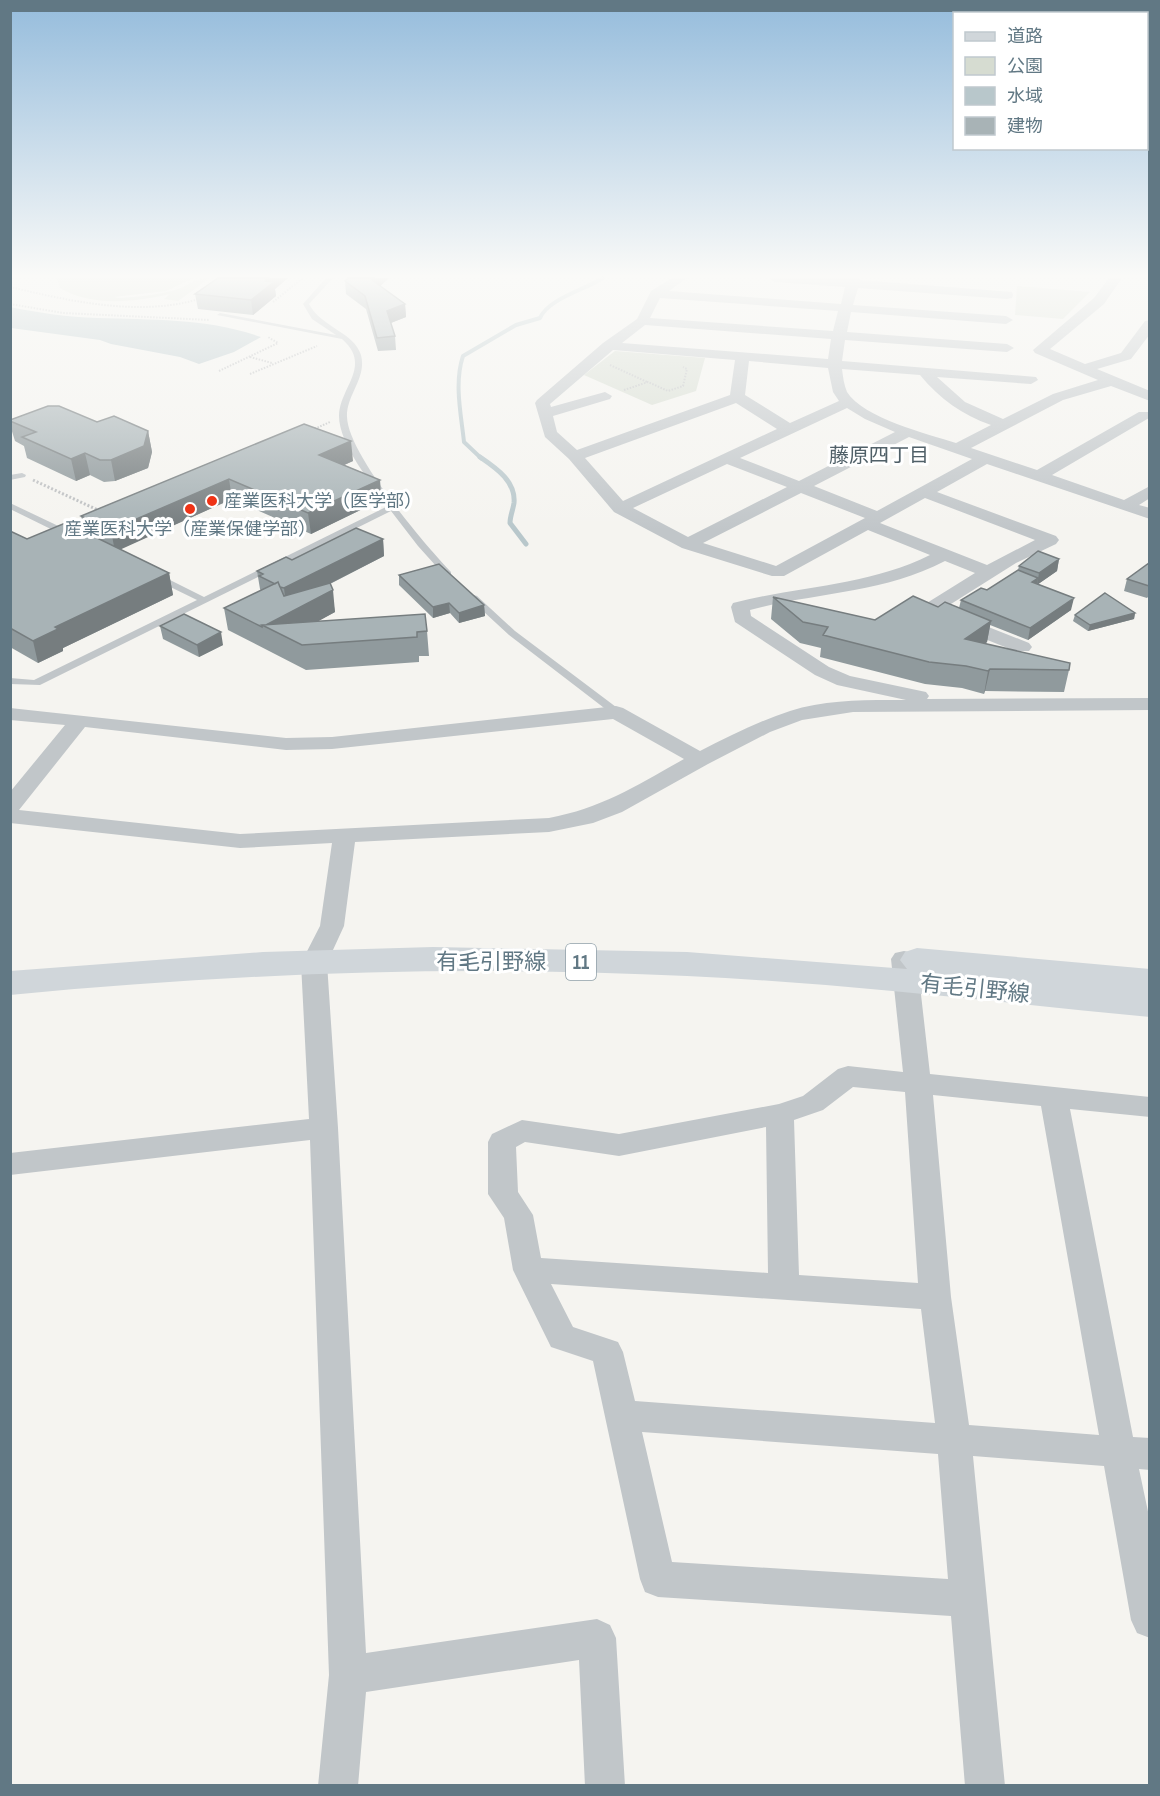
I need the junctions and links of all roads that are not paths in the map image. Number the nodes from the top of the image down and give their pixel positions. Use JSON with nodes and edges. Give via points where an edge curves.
{"nodes":[{"id":1,"x":358,"y":362,"type":"edge"},
{"id":2,"x":590,"y":362,"type":"edge"},
{"id":3,"x":742,"y":362,"type":"edge"},
{"id":4,"x":801,"y":362,"type":"edge"},
{"id":5,"x":1013,"y":362,"type":"edge"},
{"id":6,"x":1067,"y":362,"type":"edge"},
{"id":7,"x":1107,"y":362,"type":"edge"},
{"id":8,"x":835,"y":364,"type":"junction"},
{"id":9,"x":1083,"y":369,"type":"junction"},
{"id":10,"x":925,"y":372,"type":"junction"},
{"id":11,"x":1032,"y":381,"type":"junction"},
{"id":12,"x":1112,"y":381,"type":"junction"},
{"id":13,"x":1149,"y":384,"type":"edge"},
{"id":14,"x":1133,"y":389,"type":"junction"},
{"id":15,"x":605,"y":396,"type":"dead end"},
{"id":16,"x":737,"y":397,"type":"junction"},
{"id":17,"x":1058,"y":397,"type":"junction"},
{"id":18,"x":1149,"y":397,"type":"edge"},
{"id":19,"x":848,"y":402,"type":"junction"},
{"id":20,"x":544,"y":414,"type":"junction"},
{"id":21,"x":1144,"y":419,"type":"edge"},
{"id":22,"x":1004,"y":425,"type":"junction"},
{"id":23,"x":788,"y":429,"type":"junction"},
{"id":24,"x":908,"y":432,"type":"junction"},
{"id":25,"x":959,"y":448,"type":"junction"},
{"id":26,"x":575,"y":456,"type":"junction"},
{"id":27,"x":986,"y":458,"type":"junction"},
{"id":28,"x":728,"y":459,"type":"junction"},
{"id":29,"x":10,"y":471,"type":"edge"},
{"id":30,"x":1039,"y":476,"type":"junction"},
{"id":31,"x":10,"y":478,"type":"edge"},
{"id":32,"x":800,"y":486,"type":"junction"},
{"id":33,"x":1149,"y":491,"type":"edge"},
{"id":34,"x":923,"y":492,"type":"junction"},
{"id":35,"x":10,"y":505,"type":"edge"},
{"id":36,"x":1125,"y":506,"type":"junction"},
{"id":37,"x":393,"y":507,"type":"junction"},
{"id":38,"x":620,"y":508,"type":"junction"},
{"id":39,"x":1149,"y":514,"type":"edge"},
{"id":40,"x":872,"y":520,"type":"junction"},
{"id":41,"x":82,"y":540,"type":"edge"},
{"id":42,"x":688,"y":544,"type":"junction"},
{"id":43,"x":945,"y":554,"type":"junction"},
{"id":44,"x":143,"y":570,"type":"edge"},
{"id":45,"x":988,"y":572,"type":"junction"},
{"id":46,"x":454,"y":579,"type":"edge"},
{"id":47,"x":462,"y":587,"type":"edge"},
{"id":48,"x":204,"y":600,"type":"junction"},
{"id":49,"x":1022,"y":647,"type":"dead end"},
{"id":50,"x":10,"y":681,"type":"edge"},
{"id":51,"x":1149,"y":704,"type":"edge"},
{"id":52,"x":939,"y":706,"type":"junction"},
{"id":53,"x":616,"y":712,"type":"junction"},
{"id":54,"x":10,"y":714,"type":"edge"},
{"id":55,"x":80,"y":720,"type":"junction"},
{"id":56,"x":700,"y":759,"type":"junction"},
{"id":57,"x":10,"y":807,"type":"edge"},
{"id":58,"x":10,"y":816,"type":"edge"},
{"id":59,"x":344,"y":836,"type":"junction"},
{"id":60,"x":321,"y":951,"type":"junction"},
{"id":61,"x":10,"y":962,"type":"edge"},
{"id":62,"x":905,"y":970,"type":"junction"},
{"id":63,"x":1149,"y":981,"type":"edge"},
{"id":64,"x":10,"y":983,"type":"edge"},
{"id":65,"x":1149,"y":1005,"type":"edge"},
{"id":66,"x":918,"y":1085,"type":"junction"},
{"id":67,"x":1054,"y":1099,"type":"junction"},
{"id":68,"x":1149,"y":1107,"type":"edge"},
{"id":69,"x":780,"y":1114,"type":"junction"},
{"id":70,"x":324,"y":1128,"type":"junction"},
{"id":71,"x":10,"y":1164,"type":"edge"},
{"id":72,"x":528,"y":1270,"type":"junction"},
{"id":73,"x":784,"y":1286,"type":"junction"},
{"id":74,"x":935,"y":1297,"type":"junction"},
{"id":75,"x":621,"y":1415,"type":"junction"},
{"id":76,"x":954,"y":1440,"type":"junction"},
{"id":77,"x":1134,"y":1453,"type":"edge"},
{"id":78,"x":969,"y":1599,"type":"junction"},
{"id":79,"x":1149,"y":1620,"type":"edge"},
{"id":80,"x":348,"y":1675,"type":"junction"},
{"id":81,"x":338,"y":1785,"type":"edge"},
{"id":82,"x":605,"y":1785,"type":"edge"},
{"id":83,"x":985,"y":1785,"type":"edge"}],
"edges":[{"from":1,"to":37,"type":"lane","via":[[342,417],[349,441]]},
{"from":2,"to":20,"type":"street","via":[[542,403]]},
{"from":3,"to":16,"type":"street"},
{"from":4,"to":8,"type":"street"},
{"from":5,"to":11,"type":"street"},
{"from":6,"to":9,"type":"street"},
{"from":7,"to":9,"type":"street"},
{"from":8,"to":10,"type":"street"},
{"from":8,"to":19,"type":"street","via":[[836,386]]},
{"from":9,"to":12,"type":"street"},
{"from":10,"to":11,"type":"street"},
{"from":10,"to":22,"type":"street","via":[[940,391],[969,412]]},
{"from":11,"to":17,"type":"street"},
{"from":12,"to":14,"type":"street"},
{"from":12,"to":17,"type":"street"},
{"from":13,"to":14,"type":"street"},
{"from":14,"to":18,"type":"street"},
{"from":15,"to":20,"type":"street"},
{"from":16,"to":23,"type":"street"},
{"from":16,"to":26,"type":"street"},
{"from":17,"to":22,"type":"street"},
{"from":19,"to":23,"type":"street"},
{"from":19,"to":24,"type":"street"},
{"from":20,"to":26,"type":"street","via":[[550,434]]},
{"from":21,"to":30,"type":"street"},
{"from":22,"to":25,"type":"street"},
{"from":23,"to":28,"type":"street"},
{"from":24,"to":25,"type":"street"},
{"from":24,"to":32,"type":"street"},
{"from":25,"to":27,"type":"street"},
{"from":26,"to":38,"type":"street"},
{"from":27,"to":30,"type":"street"},
{"from":27,"to":34,"type":"street"},
{"from":28,"to":32,"type":"street"},
{"from":28,"to":38,"type":"street"},
{"from":29,"to":31,"type":"lane","via":[[22,474]]},
{"from":30,"to":36,"type":"street"},
{"from":32,"to":40,"type":"street"},
{"from":32,"to":42,"type":"street"},
{"from":33,"to":36,"type":"street"},
{"from":34,"to":40,"type":"street"},
{"from":34,"to":45,"type":"street","via":[[1050,540]]},
{"from":35,"to":41,"type":"lane"},
{"from":36,"to":39,"type":"street"},
{"from":37,"to":46,"type":"lane","via":[[437,564]]},
{"from":37,"to":48,"type":"lane"},
{"from":38,"to":42,"type":"street"},
{"from":40,"to":42,"type":"street","via":[[778,572]]},
{"from":40,"to":43,"type":"street"},
{"from":43,"to":45,"type":"street"},
{"from":43,"to":52,"type":"street","via":[[903,574],[740,607],[742,618],[822,671],[844,681],[916,694]]},
{"from":44,"to":48,"type":"lane"},
{"from":45,"to":49,"type":"street","via":[[929,610]]},
{"from":47,"to":53,"type":"lane","via":[[512,633]]},
{"from":48,"to":50,"type":"lane","via":[[36,683]]},
{"from":51,"to":52,"type":"street"},
{"from":52,"to":56,"type":"street","via":[[853,706],[798,715]]},
{"from":53,"to":55,"type":"street","via":[[332,743],[286,744]]},
{"from":53,"to":56,"type":"street"},
{"from":54,"to":55,"type":"street"},
{"from":55,"to":57,"type":"street"},
{"from":56,"to":59,"type":"street","via":[[614,807],[585,818],[549,825]]},
{"from":58,"to":59,"type":"street","via":[[240,842]]},
{"from":59,"to":60,"type":"street","via":[[332,926]]},
{"from":60,"to":61,"type":"main road","name":"有毛引野線","number":"11"},
{"from":60,"to":62,"type":"main road","name":"有毛引野線","number":"11","via":[[503,960]]},
{"from":60,"to":64,"type":"main road","name":"有毛引野線","number":"11"},
{"from":60,"to":70,"type":"street"},
{"from":62,"to":63,"type":"main road","name":"有毛引野線","number":"11"},
{"from":62,"to":65,"type":"main road","name":"有毛引野線","number":"11"},
{"from":62,"to":66,"type":"street"},
{"from":66,"to":67,"type":"street"},
{"from":66,"to":69,"type":"street","via":[[848,1076],[813,1103]]},
{"from":66,"to":74,"type":"street"},
{"from":67,"to":68,"type":"street"},
{"from":67,"to":77,"type":"street"},
{"from":69,"to":72,"type":"street","via":[[619,1145],[522,1131],[502,1142],[502,1194],[518,1215]]},
{"from":69,"to":73,"type":"street"},
{"from":70,"to":71,"type":"street"},
{"from":70,"to":80,"type":"street"},
{"from":72,"to":73,"type":"street"},
{"from":72,"to":75,"type":"street","via":[[562,1337],[607,1352]]},
{"from":73,"to":74,"type":"street"},
{"from":74,"to":76,"type":"street"},
{"from":75,"to":76,"type":"street"},
{"from":75,"to":78,"type":"street","via":[[658,1579]]},
{"from":76,"to":77,"type":"street"},
{"from":76,"to":78,"type":"street"},
{"from":77,"to":79,"type":"street"},
{"from":78,"to":83,"type":"street"},
{"from":80,"to":81,"type":"street"},
{"from":80,"to":82,"type":"street","via":[[597,1638]]}]}
